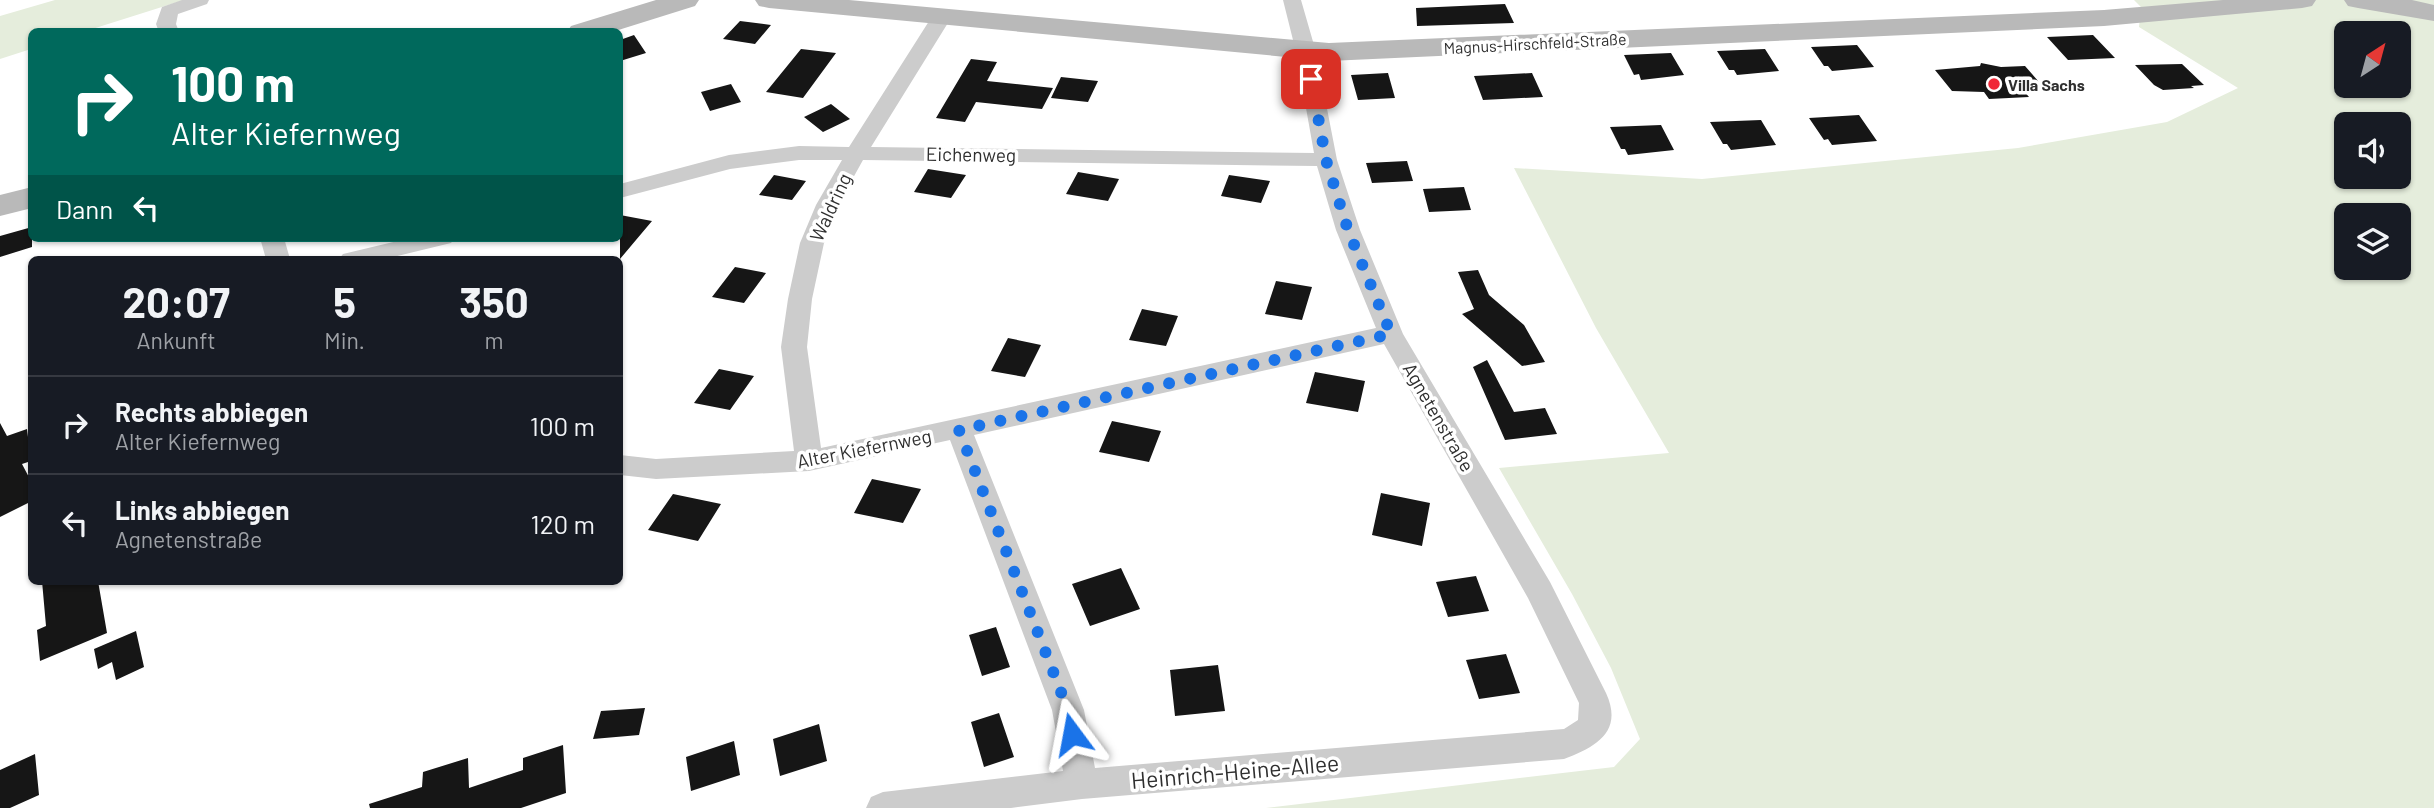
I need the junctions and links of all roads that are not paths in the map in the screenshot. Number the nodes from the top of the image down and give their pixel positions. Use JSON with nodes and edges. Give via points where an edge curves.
{"nodes":[{"id":1,"x":200,"y":0,"type":"edge"},
{"id":2,"x":685,"y":0,"type":"edge"},
{"id":3,"x":769,"y":0,"type":"edge"},
{"id":4,"x":1292,"y":0,"type":"edge"},
{"id":5,"x":2302,"y":0,"type":"edge"},
{"id":6,"x":2358,"y":0,"type":"edge"},
{"id":7,"x":2434,"y":13,"type":"edge"},
{"id":8,"x":941,"y":18,"type":"junction"},
{"id":9,"x":168,"y":28,"type":"edge"},
{"id":10,"x":594,"y":28,"type":"edge"},
{"id":11,"x":1306,"y":52,"type":"junction"},
{"id":12,"x":857,"y":152,"type":"junction"},
{"id":13,"x":1326,"y":160,"type":"junction"},
{"id":14,"x":623,"y":190,"type":"edge"},
{"id":15,"x":28,"y":198,"type":"edge"},
{"id":16,"x":0,"y":206,"type":"edge"},
{"id":17,"x":425,"y":242,"type":"edge"},
{"id":18,"x":364,"y":256,"type":"edge"},
{"id":19,"x":1391,"y":334,"type":"junction"},
{"id":20,"x":959,"y":430,"type":"junction"},
{"id":21,"x":808,"y":461,"type":"junction"},
{"id":22,"x":623,"y":465,"type":"edge"},
{"id":23,"x":1586,"y":736,"type":"joint"},
{"id":24,"x":1082,"y":784,"type":"junction"},
{"id":25,"x":883,"y":808,"type":"edge"}],
"edges":[{"from":1,"to":9,"type":"street","via":[[169,11]]},
{"from":2,"to":10,"type":"street"},
{"from":3,"to":8,"type":"street","name":"Magnus-Hirschfeld-Straße"},
{"from":4,"to":11,"type":"street","name":"Agnetenstraße"},
{"from":5,"to":11,"type":"street","name":"Magnus-Hirschfeld-Straße","via":[[2104,18]]},
{"from":6,"to":7,"type":"street"},
{"from":8,"to":11,"type":"street","name":"Magnus-Hirschfeld-Straße"},
{"from":8,"to":12,"type":"street","name":"Waldring"},
{"from":11,"to":13,"type":"street","name":"Agnetenstraße"},
{"from":12,"to":13,"type":"street","name":"Eichenweg"},
{"from":12,"to":14,"type":"street","name":"Eichenweg","via":[[799,153],[729,162]]},
{"from":12,"to":21,"type":"street","name":"Waldring","via":[[812,243],[800,299],[794,347]]},
{"from":13,"to":19,"type":"street","name":"Agnetenstraße","via":[[1348,230]]},
{"from":15,"to":16,"type":"street"},
{"from":17,"to":18,"type":"street"},
{"from":19,"to":20,"type":"street","name":"Alter Kiefernweg"},
{"from":19,"to":23,"type":"street","name":"Agnetenstraße","via":[[1540,591],[1595,703],[1597,721]]},
{"from":20,"to":21,"type":"street","name":"Alter Kiefernweg"},
{"from":20,"to":24,"type":"street","via":[[1068,710]]},
{"from":21,"to":22,"type":"street","name":"Alter Kiefernweg","via":[[656,469]]},
{"from":23,"to":24,"type":"street","name":"Heinrich-Heine-Allee","via":[[1564,744]]},
{"from":24,"to":25,"type":"street","name":"Heinrich-Heine-Allee"}]}
